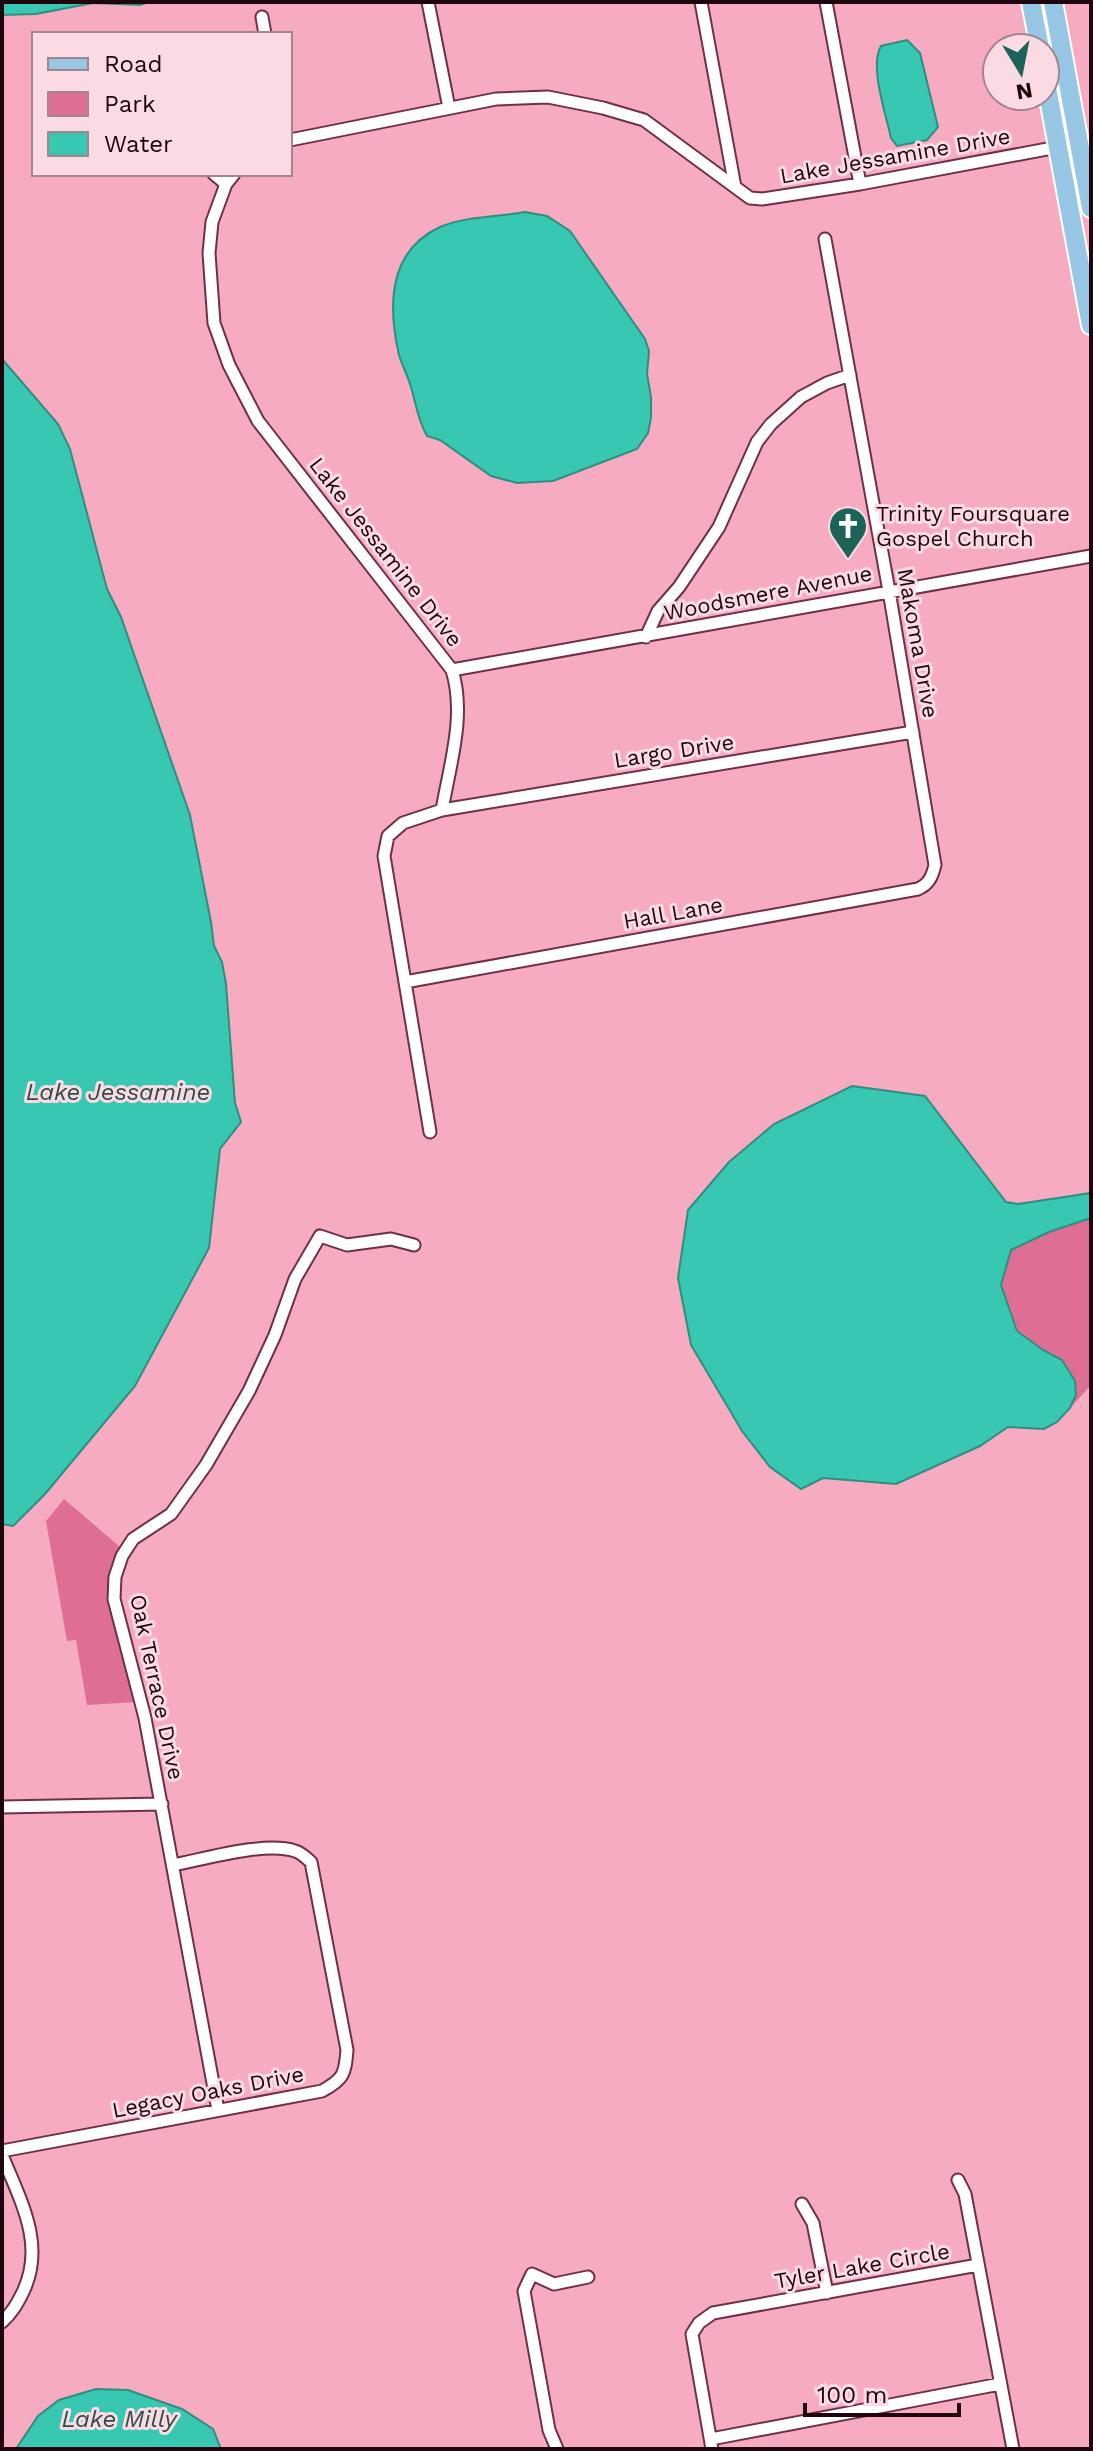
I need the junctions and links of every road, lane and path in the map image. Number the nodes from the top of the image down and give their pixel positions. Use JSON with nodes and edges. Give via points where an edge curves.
{"nodes":[{"id":1,"x":428,"y":2,"type":"edge"},
{"id":2,"x":701,"y":2,"type":"edge"},
{"id":3,"x":826,"y":2,"type":"edge"},
{"id":4,"x":1031,"y":2,"type":"edge"},
{"id":5,"x":1053,"y":2,"type":"edge"},
{"id":6,"x":262,"y":17,"type":"dead end"},
{"id":7,"x":265,"y":32,"type":"edge"},
{"id":8,"x":1037,"y":32,"type":"edge"},
{"id":9,"x":449,"y":108,"type":"junction"},
{"id":10,"x":1052,"y":112,"type":"edge"},
{"id":11,"x":292,"y":140,"type":"edge"},
{"id":12,"x":1058,"y":147,"type":"junction"},
{"id":13,"x":1087,"y":167,"type":"edge"},
{"id":14,"x":230,"y":179,"type":"edge"},
{"id":15,"x":860,"y":184,"type":"junction"},
{"id":16,"x":735,"y":187,"type":"junction"},
{"id":17,"x":1091,"y":208,"type":"edge"},
{"id":18,"x":825,"y":239,"type":"dead end"},
{"id":19,"x":1088,"y":297,"type":"edge"},
{"id":20,"x":1091,"y":325,"type":"edge"},
{"id":21,"x":850,"y":375,"type":"junction"},
{"id":22,"x":1091,"y":556,"type":"edge"},
{"id":23,"x":889,"y":591,"type":"junction"},
{"id":24,"x":646,"y":637,"type":"junction"},
{"id":25,"x":452,"y":670,"type":"junction"},
{"id":26,"x":913,"y":732,"type":"junction"},
{"id":27,"x":442,"y":810,"type":"junction"},
{"id":28,"x":935,"y":865,"type":"joint"},
{"id":29,"x":405,"y":982,"type":"junction"},
{"id":30,"x":430,"y":1132,"type":"dead end"},
{"id":31,"x":414,"y":1245,"type":"dead end"},
{"id":32,"x":162,"y":1804,"type":"junction"},
{"id":33,"x":2,"y":1807,"type":"edge"},
{"id":34,"x":173,"y":1865,"type":"junction"},
{"id":35,"x":218,"y":2110,"type":"junction"},
{"id":36,"x":2,"y":2153,"type":"edge"},
{"id":37,"x":958,"y":2180,"type":"dead end"},
{"id":38,"x":802,"y":2204,"type":"dead end"},
{"id":39,"x":978,"y":2265,"type":"junction"},
{"id":40,"x":588,"y":2277,"type":"dead end"},
{"id":41,"x":827,"y":2293,"type":"junction"},
{"id":42,"x":2,"y":2322,"type":"edge"},
{"id":43,"x":1000,"y":2384,"type":"junction"},
{"id":44,"x":711,"y":2444,"type":"edge"},
{"id":45,"x":557,"y":2449,"type":"edge"},
{"id":46,"x":1013,"y":2449,"type":"edge"}],
"edges":[{"from":1,"to":9,"type":"street"},
{"from":2,"to":16,"type":"street"},
{"from":3,"to":15,"type":"street"},
{"from":4,"to":8,"type":"main road"},
{"from":5,"to":13,"type":"main road"},
{"from":6,"to":7,"type":"street"},
{"from":9,"to":11,"type":"street","name":"Lake Jessamine Drive"},
{"from":9,"to":16,"type":"street","name":"Lake Jessamine Drive","via":[[548,97],[603,108],[644,120]]},
{"from":10,"to":12,"type":"main road"},
{"from":12,"to":15,"type":"street","name":"Lake Jessamine Drive"},
{"from":12,"to":19,"type":"main road"},
{"from":13,"to":17,"type":"main road"},
{"from":14,"to":25,"type":"street","name":"Lake Jessamine Drive","via":[[212,222],[209,253],[214,323],[229,365],[258,421]]},
{"from":15,"to":16,"type":"street","name":"Lake Jessamine Drive","via":[[762,199]]},
{"from":18,"to":21,"type":"street","name":"Makoma Drive"},
{"from":19,"to":20,"type":"main road"},
{"from":21,"to":23,"type":"street","name":"Makoma Drive"},
{"from":21,"to":24,"type":"street","via":[[801,397],[771,424],[757,442],[719,527],[658,611]]},
{"from":22,"to":23,"type":"street","name":"Woodsmere Avenue"},
{"from":23,"to":24,"type":"street","name":"Woodsmere Avenue"},
{"from":23,"to":26,"type":"street","name":"Makoma Drive"},
{"from":24,"to":25,"type":"street","name":"Woodsmere Avenue"},
{"from":25,"to":27,"type":"street","name":"Lake Jessamine Drive","via":[[459,708]]},
{"from":26,"to":27,"type":"street","name":"Largo Drive"},
{"from":26,"to":28,"type":"street","name":"Makoma Drive"},
{"from":27,"to":29,"type":"street","via":[[403,823],[388,836],[384,856]]},
{"from":28,"to":29,"type":"street","name":"Hall Lane","via":[[927,885],[918,889]]},
{"from":29,"to":30,"type":"street"},
{"from":31,"to":32,"type":"street","name":"Oak Terrace Drive","via":[[391,1239],[347,1245],[320,1236],[295,1279],[249,1391],[206,1465],[171,1514],[133,1539],[122,1556],[114,1599]]},
{"from":32,"to":33,"type":"street"},
{"from":32,"to":34,"type":"street","name":"Oak Terrace Drive"},
{"from":34,"to":35,"type":"street","name":"Oak Terrace Drive"},
{"from":34,"to":35,"type":"street","name":"Legacy Oaks Drive","via":[[282,1848],[311,1862],[347,2050],[339,2082],[322,2091]]},
{"from":35,"to":36,"type":"street","name":"Legacy Oaks Drive"},
{"from":36,"to":42,"type":"street","via":[[30,2224],[34,2253],[27,2283],[13,2313]]},
{"from":37,"to":39,"type":"street"},
{"from":38,"to":41,"type":"street","via":[[813,2223]]},
{"from":39,"to":41,"type":"street","name":"Tyler Lake Circle"},
{"from":39,"to":43,"type":"street","name":"Tyler Lake Circle"},
{"from":40,"to":45,"type":"street","via":[[554,2284],[532,2274],[524,2291],[546,2417]]},
{"from":41,"to":44,"type":"street","name":"Tyler Lake Circle","via":[[713,2313],[699,2323],[692,2334]]},
{"from":43,"to":44,"type":"street"},
{"from":43,"to":46,"type":"street","name":"Tyler Lake Circle"}]}
